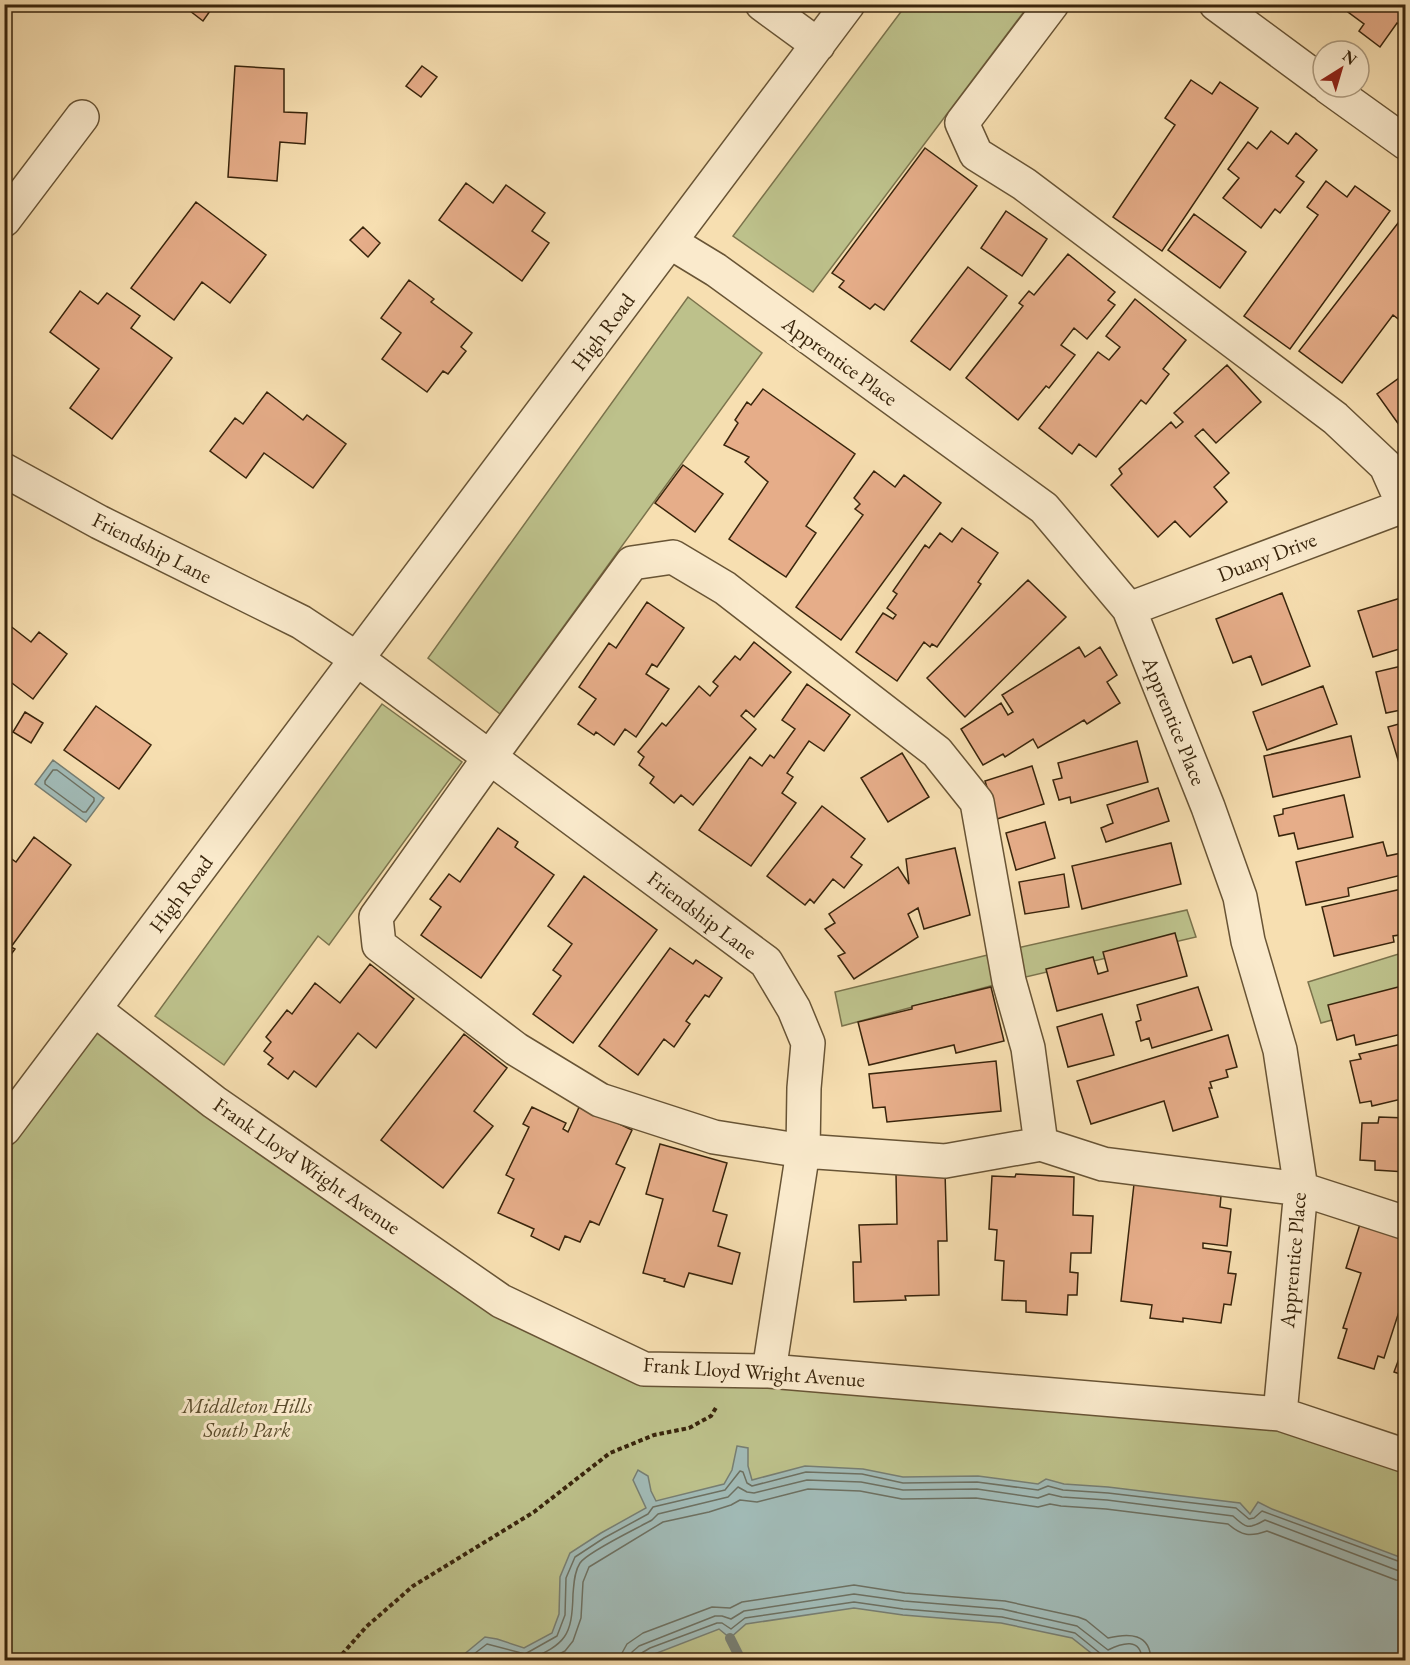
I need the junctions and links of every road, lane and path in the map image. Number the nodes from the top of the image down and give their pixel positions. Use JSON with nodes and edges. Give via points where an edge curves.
{"nodes":[{"id":1,"x":762,"y":4,"type":"edge"},
{"id":2,"x":848,"y":4,"type":"edge"},
{"id":3,"x":1052,"y":4,"type":"edge"},
{"id":4,"x":1215,"y":4,"type":"edge"},
{"id":5,"x":818,"y":45,"type":"junction"},
{"id":6,"x":1311,"y":74,"type":"edge"},
{"id":7,"x":1345,"y":99,"type":"edge"},
{"id":8,"x":82,"y":117,"type":"dead end"},
{"id":9,"x":1406,"y":143,"type":"edge"},
{"id":10,"x":4,"y":220,"type":"edge"},
{"id":11,"x":670,"y":242,"type":"junction"},
{"id":12,"x":4,"y":470,"type":"edge"},
{"id":13,"x":1405,"y":507,"type":"edge"},
{"id":14,"x":1129,"y":609,"type":"junction"},
{"id":15,"x":357,"y":659,"type":"junction"},
{"id":16,"x":490,"y":757,"type":"junction"},
{"id":17,"x":94,"y":1009,"type":"junction"},
{"id":18,"x":4,"y":1129,"type":"edge"},
{"id":19,"x":1041,"y":1144,"type":"junction"},
{"id":20,"x":803,"y":1151,"type":"junction"},
{"id":21,"x":1301,"y":1189,"type":"junction"},
{"id":22,"x":1406,"y":1223,"type":"edge"},
{"id":23,"x":721,"y":1371,"type":"junction"},
{"id":24,"x":769,"y":1371,"type":"junction"},
{"id":25,"x":1280,"y":1413,"type":"junction"},
{"id":26,"x":1406,"y":1456,"type":"edge"},
{"id":27,"x":337,"y":1660,"type":"edge"},
{"id":28,"x":864,"y":1660,"type":"edge"},
{"id":29,"x":978,"y":1660,"type":"edge"}],
"edges":[{"from":1,"to":5,"type":"street"},
{"from":2,"to":5,"type":"street","name":"High Road"},
{"from":3,"to":13,"type":"street","via":[[962,123],[976,153],[1024,184],[1335,418],[1386,466]]},
{"from":4,"to":6,"type":"street"},
{"from":5,"to":11,"type":"street","name":"High Road"},
{"from":7,"to":9,"type":"street"},
{"from":8,"to":10,"type":"street"},
{"from":11,"to":14,"type":"street","name":"Apprentice Place","via":[[716,270],[1044,508]]},
{"from":11,"to":15,"type":"street","name":"High Road"},
{"from":12,"to":15,"type":"street","name":"Friendship Lane","via":[[99,522],[301,622]]},
{"from":13,"to":14,"type":"street","name":"Duany Drive"},
{"from":14,"to":21,"type":"street","name":"Apprentice Place","via":[[1209,807],[1240,897],[1248,941],[1280,1050]]},
{"from":15,"to":16,"type":"street","name":"Friendship Lane"},
{"from":15,"to":17,"type":"street","name":"High Road"},
{"from":16,"to":19,"type":"street","via":[[632,562],[673,557],[725,588],[937,752],[977,802],[1009,981],[1028,1048]]},
{"from":16,"to":20,"type":"street","name":"Friendship Lane","via":[[766,962],[808,1042]]},
{"from":16,"to":20,"type":"street","via":[[376,917],[379,945],[516,1049],[600,1100],[714,1137]]},
{"from":17,"to":18,"type":"street","name":"High Road"},
{"from":17,"to":23,"type":"street","name":"Frank Lloyd Wright Avenue","via":[[214,1102],[501,1301],[644,1369]]},
{"from":19,"to":20,"type":"street","via":[[945,1161]]},
{"from":19,"to":21,"type":"street","via":[[1103,1164]]},
{"from":20,"to":24,"type":"street","name":"Friendship Lane"},
{"from":21,"to":22,"type":"street"},
{"from":21,"to":25,"type":"street","name":"Apprentice Place"},
{"from":23,"to":24,"type":"street","name":"Frank Lloyd Wright Avenue"},
{"from":23,"to":27,"type":"path","via":[[721,1398],[711,1416],[689,1428],[654,1435],[610,1453],[534,1512],[413,1586],[366,1627]]},
{"from":24,"to":25,"type":"street","name":"Frank Lloyd Wright Avenue"},
{"from":25,"to":26,"type":"street","name":"Frank Lloyd Wright Avenue"},
{"from":28,"to":29,"type":"path"}]}
